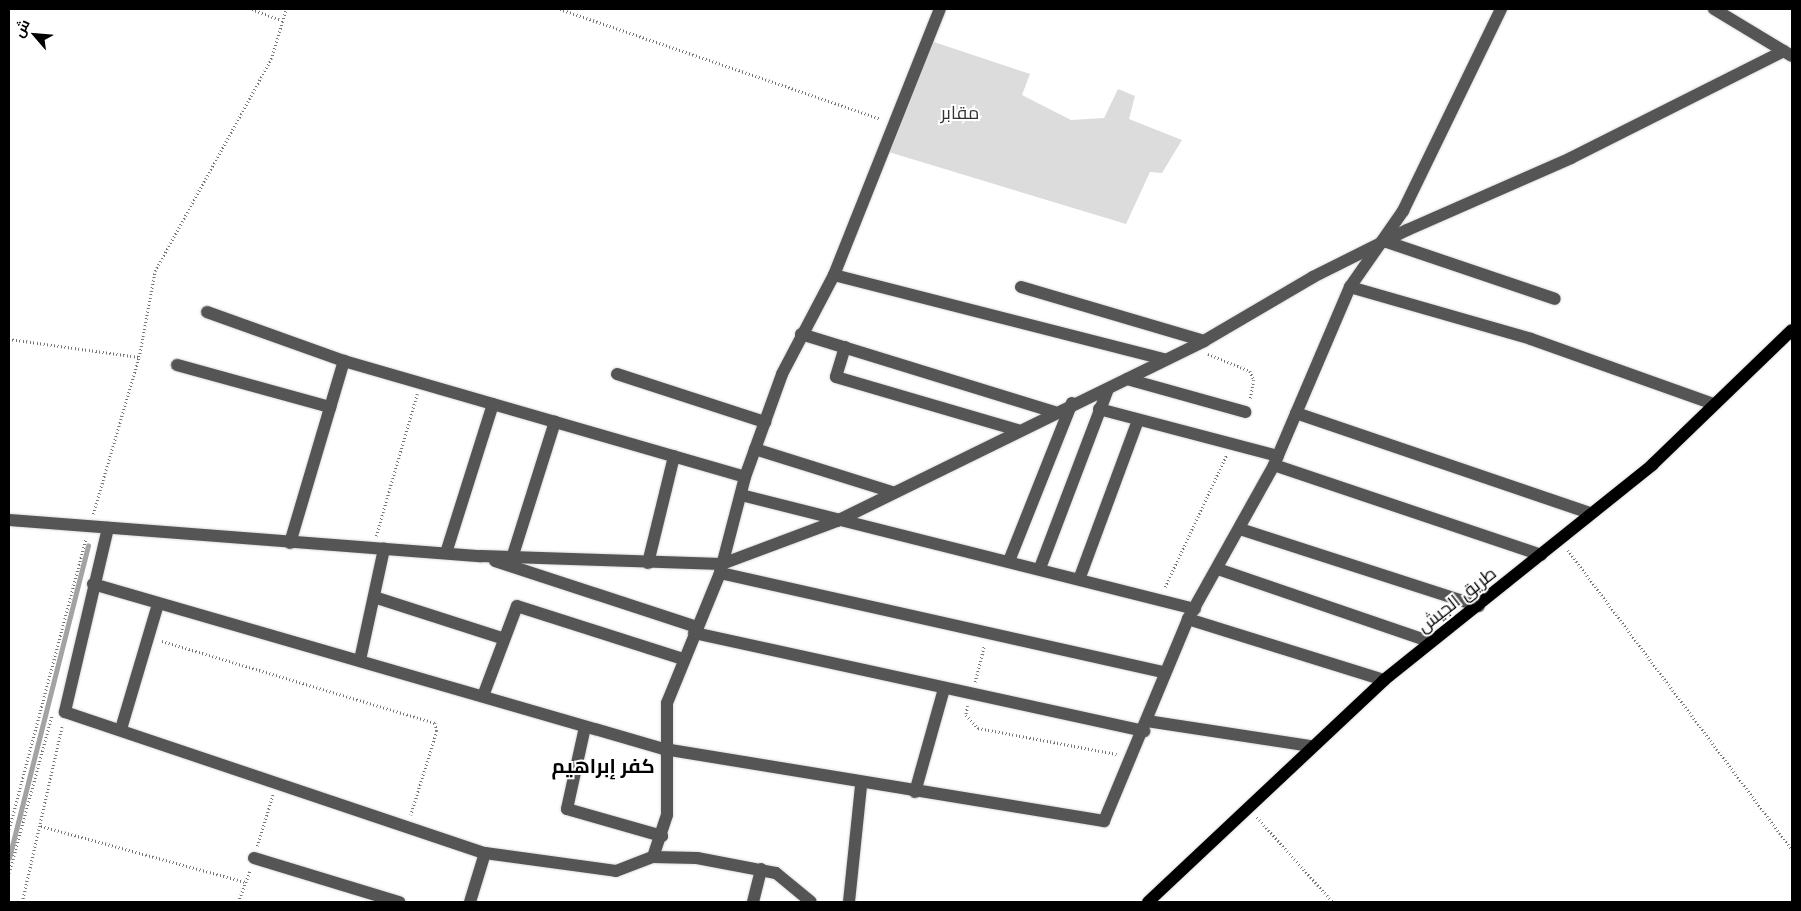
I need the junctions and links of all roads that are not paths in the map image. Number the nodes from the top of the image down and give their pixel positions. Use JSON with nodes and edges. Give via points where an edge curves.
{"nodes":[{"id":1,"x":940,"y":9,"type":"edge"},
{"id":2,"x":1500,"y":9,"type":"edge"},
{"id":3,"x":1714,"y":9,"type":"edge"},
{"id":4,"x":1788,"y":53,"type":"edge"},
{"id":5,"x":1383,"y":245,"type":"junction"},
{"id":6,"x":834,"y":275,"type":"junction"},
{"id":7,"x":1021,"y":287,"type":"dead end"},
{"id":8,"x":1350,"y":287,"type":"junction"},
{"id":9,"x":1555,"y":299,"type":"dead end"},
{"id":10,"x":207,"y":312,"type":"dead end"},
{"id":11,"x":1792,"y":330,"type":"edge"},
{"id":12,"x":801,"y":334,"type":"junction"},
{"id":13,"x":1204,"y":341,"type":"junction"},
{"id":14,"x":845,"y":347,"type":"junction"},
{"id":15,"x":1164,"y":359,"type":"junction"},
{"id":16,"x":344,"y":361,"type":"junction"},
{"id":17,"x":176,"y":365,"type":"dead end"},
{"id":18,"x":617,"y":374,"type":"dead end"},
{"id":19,"x":1127,"y":379,"type":"junction"},
{"id":20,"x":1108,"y":389,"type":"junction"},
{"id":21,"x":1072,"y":403,"type":"junction"},
{"id":22,"x":493,"y":404,"type":"junction"},
{"id":23,"x":1714,"y":404,"type":"junction"},
{"id":24,"x":330,"y":407,"type":"junction"},
{"id":25,"x":1100,"y":409,"type":"junction"},
{"id":26,"x":1054,"y":412,"type":"junction"},
{"id":27,"x":1246,"y":412,"type":"road end"},
{"id":28,"x":1296,"y":413,"type":"junction"},
{"id":29,"x":1138,"y":420,"type":"junction"},
{"id":30,"x":555,"y":422,"type":"junction"},
{"id":31,"x":765,"y":422,"type":"junction"},
{"id":32,"x":1017,"y":430,"type":"junction"},
{"id":33,"x":755,"y":448,"type":"junction"},
{"id":34,"x":674,"y":456,"type":"junction"},
{"id":35,"x":1276,"y":460,"type":"junction"},
{"id":36,"x":745,"y":477,"type":"junction"},
{"id":37,"x":892,"y":492,"type":"junction"},
{"id":38,"x":741,"y":495,"type":"junction"},
{"id":39,"x":1590,"y":513,"type":"junction"},
{"id":40,"x":9,"y":520,"type":"edge"},
{"id":41,"x":837,"y":521,"type":"junction"},
{"id":42,"x":108,"y":528,"type":"junction"},
{"id":43,"x":1240,"y":529,"type":"junction"},
{"id":44,"x":290,"y":543,"type":"junction"},
{"id":45,"x":378,"y":549,"type":"junction"},
{"id":46,"x":446,"y":553,"type":"junction"},
{"id":47,"x":1541,"y":555,"type":"junction"},
{"id":48,"x":481,"y":556,"type":"junction"},
{"id":49,"x":512,"y":558,"type":"junction"},
{"id":50,"x":1010,"y":561,"type":"junction"},
{"id":51,"x":648,"y":563,"type":"junction"},
{"id":52,"x":721,"y":568,"type":"junction"},
{"id":53,"x":1040,"y":568,"type":"junction"},
{"id":54,"x":1218,"y":568,"type":"junction"},
{"id":55,"x":1080,"y":578,"type":"junction"},
{"id":56,"x":93,"y":584,"type":"junction"},
{"id":57,"x":374,"y":597,"type":"junction"},
{"id":58,"x":158,"y":604,"type":"junction"},
{"id":59,"x":1479,"y":606,"type":"junction"},
{"id":60,"x":1192,"y":614,"type":"junction"},
{"id":61,"x":696,"y":630,"type":"junction"},
{"id":62,"x":502,"y":638,"type":"junction"},
{"id":63,"x":1430,"y":642,"type":"junction"},
{"id":64,"x":683,"y":658,"type":"junction"},
{"id":65,"x":360,"y":660,"type":"junction"},
{"id":66,"x":1164,"y":672,"type":"junction"},
{"id":67,"x":1384,"y":680,"type":"junction"},
{"id":68,"x":944,"y":689,"type":"junction"},
{"id":69,"x":483,"y":696,"type":"junction"},
{"id":70,"x":1145,"y":726,"type":"junction"},
{"id":71,"x":585,"y":727,"type":"junction"},
{"id":72,"x":121,"y":729,"type":"junction"},
{"id":73,"x":1310,"y":746,"type":"junction"},
{"id":74,"x":664,"y":749,"type":"junction"},
{"id":75,"x":860,"y":785,"type":"junction"},
{"id":76,"x":915,"y":792,"type":"junction"},
{"id":77,"x":662,"y":836,"type":"junction"},
{"id":78,"x":486,"y":853,"type":"junction"},
{"id":79,"x":653,"y":857,"type":"junction"},
{"id":80,"x":254,"y":858,"type":"dead end"},
{"id":81,"x":761,"y":869,"type":"junction"},
{"id":82,"x":399,"y":902,"type":"edge"},
{"id":83,"x":470,"y":902,"type":"edge"},
{"id":84,"x":752,"y":902,"type":"edge"},
{"id":85,"x":811,"y":902,"type":"edge"},
{"id":86,"x":848,"y":902,"type":"edge"},
{"id":87,"x":1148,"y":902,"type":"edge"}],
"edges":[{"from":1,"to":6,"type":"street"},
{"from":2,"to":5,"type":"street","via":[[1468,71],[1428,164]]},
{"from":3,"to":4,"type":"street"},
{"from":4,"to":5,"type":"street"},
{"from":5,"to":8,"type":"street"},
{"from":5,"to":9,"type":"street"},
{"from":5,"to":13,"type":"street","via":[[1313,277]]},
{"from":6,"to":12,"type":"street"},
{"from":6,"to":15,"type":"street"},
{"from":7,"to":13,"type":"street"},
{"from":8,"to":23,"type":"street","via":[[1531,339]]},
{"from":8,"to":28,"type":"street"},
{"from":10,"to":16,"type":"street"},
{"from":11,"to":23,"type":"main road","name":"طريق الجيش"},
{"from":12,"to":14,"type":"street"},
{"from":12,"to":31,"type":"street"},
{"from":13,"to":15,"type":"street"},
{"from":14,"to":26,"type":"street"},
{"from":14,"to":32,"type":"street","via":[[836,377]]},
{"from":15,"to":19,"type":"street"},
{"from":16,"to":22,"type":"street"},
{"from":16,"to":24,"type":"street"},
{"from":17,"to":24,"type":"street"},
{"from":18,"to":31,"type":"street"},
{"from":19,"to":20,"type":"street"},
{"from":19,"to":27,"type":"street"},
{"from":20,"to":21,"type":"street"},
{"from":20,"to":25,"type":"street"},
{"from":21,"to":26,"type":"street"},
{"from":21,"to":50,"type":"street"},
{"from":22,"to":30,"type":"street"},
{"from":22,"to":46,"type":"street"},
{"from":23,"to":39,"type":"main road","name":"طريق الجيش","via":[[1652,465]]},
{"from":24,"to":44,"type":"street"},
{"from":25,"to":29,"type":"street"},
{"from":25,"to":53,"type":"street"},
{"from":26,"to":32,"type":"street"},
{"from":28,"to":35,"type":"street"},
{"from":28,"to":39,"type":"street"},
{"from":29,"to":35,"type":"street","via":[[1232,444]]},
{"from":29,"to":55,"type":"street"},
{"from":30,"to":34,"type":"street"},
{"from":30,"to":49,"type":"street"},
{"from":31,"to":33,"type":"street"},
{"from":32,"to":37,"type":"street"},
{"from":33,"to":36,"type":"street"},
{"from":33,"to":37,"type":"street"},
{"from":34,"to":36,"type":"street"},
{"from":34,"to":51,"type":"street"},
{"from":35,"to":43,"type":"street"},
{"from":35,"to":47,"type":"street"},
{"from":36,"to":38,"type":"street"},
{"from":37,"to":41,"type":"street"},
{"from":38,"to":41,"type":"street"},
{"from":38,"to":52,"type":"street"},
{"from":39,"to":47,"type":"main road","name":"طريق الجيش"},
{"from":40,"to":42,"type":"street"},
{"from":41,"to":50,"type":"street"},
{"from":41,"to":52,"type":"street"},
{"from":42,"to":44,"type":"street"},
{"from":42,"to":56,"type":"street"},
{"from":43,"to":54,"type":"street"},
{"from":43,"to":59,"type":"street"},
{"from":44,"to":45,"type":"street"},
{"from":45,"to":46,"type":"street"},
{"from":45,"to":57,"type":"street"},
{"from":46,"to":48,"type":"street"},
{"from":47,"to":59,"type":"main road","name":"طريق الجيش"},
{"from":48,"to":49,"type":"street"},
{"from":48,"to":61,"type":"street"},
{"from":49,"to":51,"type":"street"},
{"from":50,"to":53,"type":"street"},
{"from":51,"to":52,"type":"street"},
{"from":52,"to":61,"type":"street"},
{"from":52,"to":66,"type":"street"},
{"from":53,"to":55,"type":"street"},
{"from":54,"to":60,"type":"street"},
{"from":54,"to":63,"type":"street"},
{"from":55,"to":60,"type":"street","via":[[1159,600]]},
{"from":56,"to":58,"type":"street"},
{"from":56,"to":72,"type":"street","via":[[65,712]]},
{"from":57,"to":62,"type":"street"},
{"from":57,"to":65,"type":"street"},
{"from":58,"to":65,"type":"street"},
{"from":58,"to":72,"type":"street"},
{"from":59,"to":63,"type":"main road","name":"طريق الجيش"},
{"from":60,"to":66,"type":"street"},
{"from":60,"to":67,"type":"street"},
{"from":61,"to":64,"type":"street"},
{"from":61,"to":68,"type":"street"},
{"from":62,"to":64,"type":"street","via":[[517,606]]},
{"from":62,"to":69,"type":"street"},
{"from":63,"to":67,"type":"main road","name":"طريق الجيش"},
{"from":64,"to":74,"type":"street","via":[[667,703]]},
{"from":65,"to":69,"type":"street"},
{"from":66,"to":70,"type":"street"},
{"from":67,"to":73,"type":"main road","name":"طريق الجيش"},
{"from":68,"to":70,"type":"street"},
{"from":68,"to":76,"type":"street"},
{"from":69,"to":71,"type":"street"},
{"from":70,"to":73,"type":"street"},
{"from":70,"to":76,"type":"street","via":[[1104,821]]},
{"from":71,"to":74,"type":"street"},
{"from":71,"to":77,"type":"street","via":[[567,809]]},
{"from":72,"to":78,"type":"street"},
{"from":73,"to":87,"type":"main road","name":"طريق الجيش"},
{"from":74,"to":75,"type":"street"},
{"from":74,"to":77,"type":"street","via":[[668,794]]},
{"from":75,"to":76,"type":"street"},
{"from":75,"to":86,"type":"street"},
{"from":77,"to":79,"type":"street"},
{"from":78,"to":79,"type":"street","via":[[616,871]]},
{"from":78,"to":83,"type":"street"},
{"from":79,"to":81,"type":"street","via":[[697,858]]},
{"from":80,"to":82,"type":"street"},
{"from":81,"to":84,"type":"street"},
{"from":81,"to":85,"type":"street","via":[[788,879]]}]}
